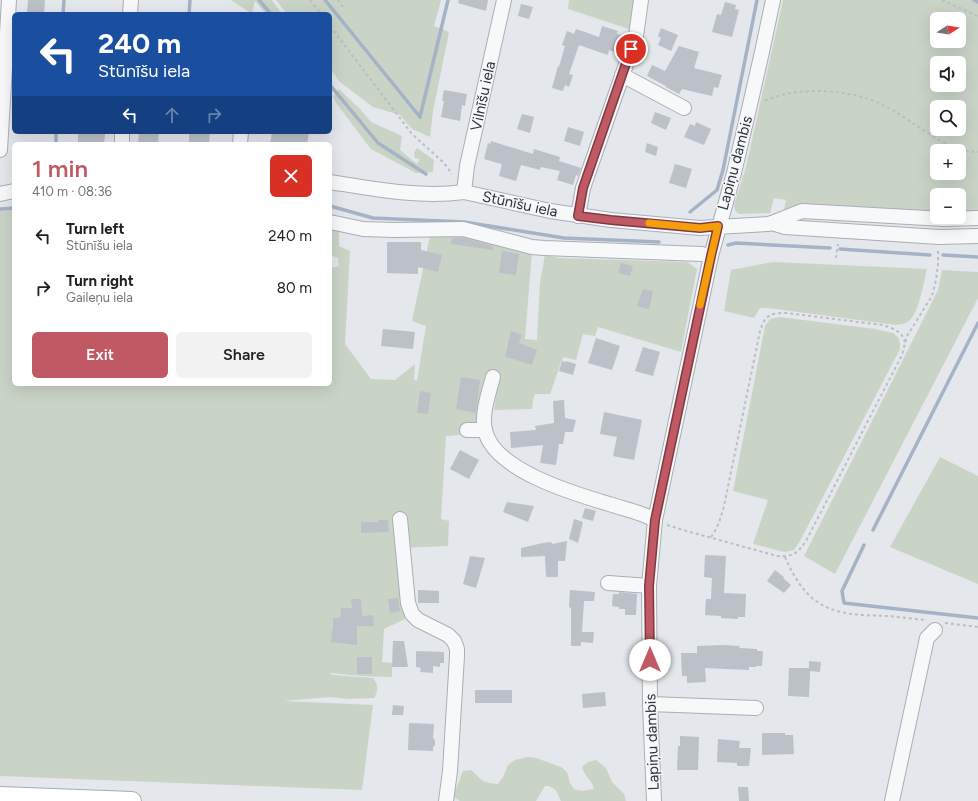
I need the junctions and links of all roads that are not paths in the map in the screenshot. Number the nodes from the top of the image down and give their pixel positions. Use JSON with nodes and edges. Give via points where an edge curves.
{"nodes":[{"id":1,"x":9,"y":0,"type":"edge"},
{"id":2,"x":131,"y":0,"type":"edge"},
{"id":3,"x":504,"y":0,"type":"edge"},
{"id":4,"x":641,"y":0,"type":"edge"},
{"id":5,"x":772,"y":0,"type":"edge"},
{"id":6,"x":130,"y":12,"type":"edge"},
{"id":7,"x":622,"y":75,"type":"junction"},
{"id":8,"x":684,"y":108,"type":"dead end"},
{"id":9,"x":0,"y":150,"type":"edge"},
{"id":10,"x":332,"y":182,"type":"edge"},
{"id":11,"x":12,"y":192,"type":"edge"},
{"id":12,"x":464,"y":192,"type":"junction"},
{"id":13,"x":0,"y":194,"type":"edge"},
{"id":14,"x":578,"y":216,"type":"junction"},
{"id":15,"x":978,"y":218,"type":"edge"},
{"id":16,"x":332,"y":222,"type":"edge"},
{"id":17,"x":772,"y":223,"type":"junction"},
{"id":18,"x":718,"y":226,"type":"junction"},
{"id":19,"x":978,"y":236,"type":"edge"},
{"id":20,"x":711,"y":256,"type":"junction"},
{"id":21,"x":493,"y":376,"type":"dead end"},
{"id":22,"x":467,"y":430,"type":"dead end"},
{"id":23,"x":485,"y":430,"type":"junction"},
{"id":24,"x":400,"y":519,"type":"dead end"},
{"id":25,"x":655,"y":520,"type":"junction"},
{"id":26,"x":608,"y":583,"type":"dead end"},
{"id":27,"x":649,"y":586,"type":"junction"},
{"id":28,"x":936,"y":624,"type":"road end"},
{"id":29,"x":650,"y":704,"type":"junction"},
{"id":30,"x":756,"y":708,"type":"dead end"},
{"id":31,"x":0,"y":796,"type":"edge"},
{"id":32,"x":132,"y":801,"type":"edge"},
{"id":33,"x":446,"y":801,"type":"edge"},
{"id":34,"x":654,"y":801,"type":"edge"},
{"id":35,"x":892,"y":801,"type":"edge"}],
"edges":[{"from":1,"to":9,"type":"street"},
{"from":2,"to":6,"type":"street"},
{"from":3,"to":12,"type":"street","name":"Vilnīšu iela","via":[[467,166]]},
{"from":4,"to":7,"type":"street","via":[[636,36]]},
{"from":5,"to":18,"type":"street","name":"Lapiņu dambis","via":[[734,173]]},
{"from":7,"to":8,"type":"street"},
{"from":7,"to":14,"type":"street","via":[[583,188]]},
{"from":10,"to":12,"type":"street","name":"Stūnīšu iela","via":[[386,191],[431,194]]},
{"from":11,"to":13,"type":"street"},
{"from":12,"to":14,"type":"street","name":"Stūnīšu iela"},
{"from":14,"to":18,"type":"street","name":"Stūnīšu iela","via":[[700,228]]},
{"from":15,"to":17,"type":"street","via":[[944,219],[802,211]]},
{"from":16,"to":20,"type":"street","via":[[363,229],[463,229],[532,247]]},
{"from":17,"to":18,"type":"street","name":"Stūnīšu iela"},
{"from":17,"to":19,"type":"street","via":[[785,227],[939,237]]},
{"from":18,"to":20,"type":"street","name":"Lapiņu dambis"},
{"from":20,"to":25,"type":"street","name":"Lapiņu dambis"},
{"from":21,"to":23,"type":"street","via":[[486,404]]},
{"from":22,"to":23,"type":"street"},
{"from":23,"to":25,"type":"street","via":[[498,452],[526,472],[553,486],[647,515]]},
{"from":24,"to":33,"type":"street","via":[[408,603],[412,614],[448,636],[454,641],[457,649]]},
{"from":25,"to":27,"type":"street","name":"Lapiņu dambis"},
{"from":26,"to":27,"type":"street"},
{"from":27,"to":29,"type":"street","name":"Lapiņu dambis"},
{"from":28,"to":35,"type":"street","via":[[927,638]]},
{"from":29,"to":30,"type":"street"},
{"from":29,"to":34,"type":"street","name":"Lapiņu dambis"},
{"from":31,"to":32,"type":"main road"}]}
